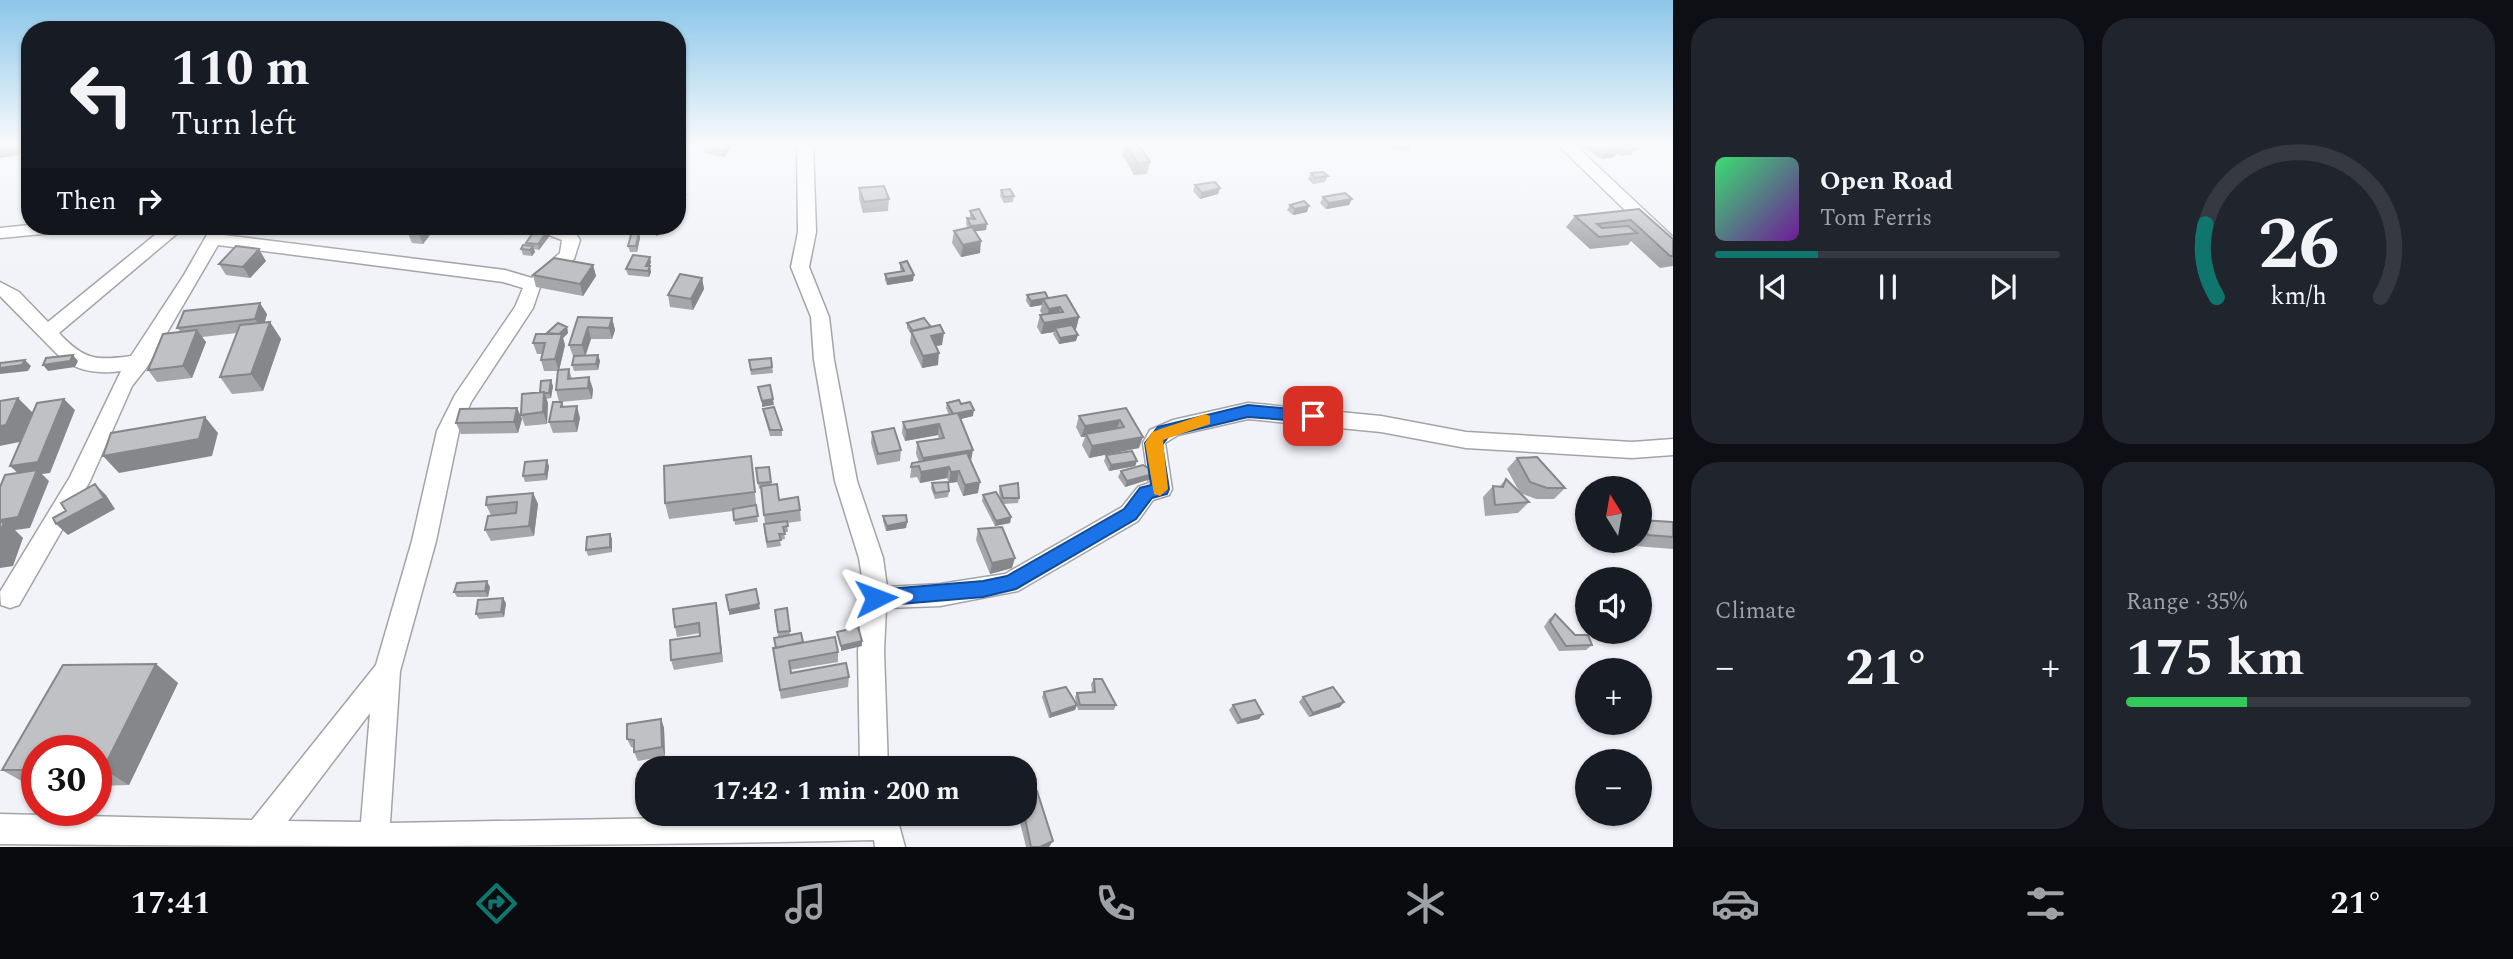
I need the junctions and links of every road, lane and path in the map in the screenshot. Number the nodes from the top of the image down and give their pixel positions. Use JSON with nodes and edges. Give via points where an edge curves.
{"nodes":[{"id":1,"x":805,"y":185,"type":"edge"},
{"id":2,"x":1607,"y":185,"type":"edge"},
{"id":3,"x":21,"y":231,"type":"edge"},
{"id":4,"x":0,"y":233,"type":"edge"},
{"id":5,"x":166,"y":235,"type":"edge"},
{"id":6,"x":214,"y":235,"type":"edge"},
{"id":7,"x":236,"y":235,"type":"edge"},
{"id":8,"x":568,"y":235,"type":"edge"},
{"id":9,"x":1673,"y":247,"type":"edge"},
{"id":10,"x":533,"y":285,"type":"junction"},
{"id":11,"x":0,"y":288,"type":"edge"},
{"id":12,"x":48,"y":332,"type":"junction"},
{"id":13,"x":140,"y":362,"type":"junction"},
{"id":14,"x":1673,"y":447,"type":"edge"},
{"id":15,"x":10,"y":597,"type":"dead end"},
{"id":16,"x":876,"y":598,"type":"junction"},
{"id":17,"x":387,"y":671,"type":"junction"},
{"id":18,"x":874,"y":756,"type":"edge"},
{"id":19,"x":0,"y":828,"type":"edge"},
{"id":20,"x":886,"y":829,"type":"edge"},
{"id":21,"x":260,"y":833,"type":"junction"},
{"id":22,"x":374,"y":837,"type":"junction"},
{"id":23,"x":475,"y":840,"type":"edge"}],
"edges":[{"from":1,"to":16,"type":"street","via":[[807,232],[800,267],[820,317],[846,481],[871,558]]},
{"from":2,"to":9,"type":"street"},
{"from":3,"to":4,"type":"street"},
{"from":5,"to":12,"type":"street"},
{"from":6,"to":13,"type":"street"},
{"from":7,"to":10,"type":"street","via":[[505,276]]},
{"from":8,"to":10,"type":"street","via":[[568,255]]},
{"from":10,"to":17,"type":"street","via":[[524,308],[461,400],[448,431],[424,541]]},
{"from":11,"to":12,"type":"street","via":[[24,304]]},
{"from":12,"to":13,"type":"street","via":[[78,360],[95,366]]},
{"from":13,"to":15,"type":"street","via":[[122,384],[79,481]]},
{"from":14,"to":16,"type":"street","via":[[1632,450],[1466,440],[1381,424],[1267,412],[1232,413],[1158,436],[1154,443],[1161,489],[1146,493],[1130,514],[1030,574],[983,589]]},
{"from":16,"to":18,"type":"street","via":[[871,651]]},
{"from":17,"to":21,"type":"street"},
{"from":17,"to":22,"type":"street"},
{"from":19,"to":21,"type":"street"},
{"from":20,"to":23,"type":"street"},
{"from":21,"to":22,"type":"street"},
{"from":22,"to":23,"type":"street"}]}
